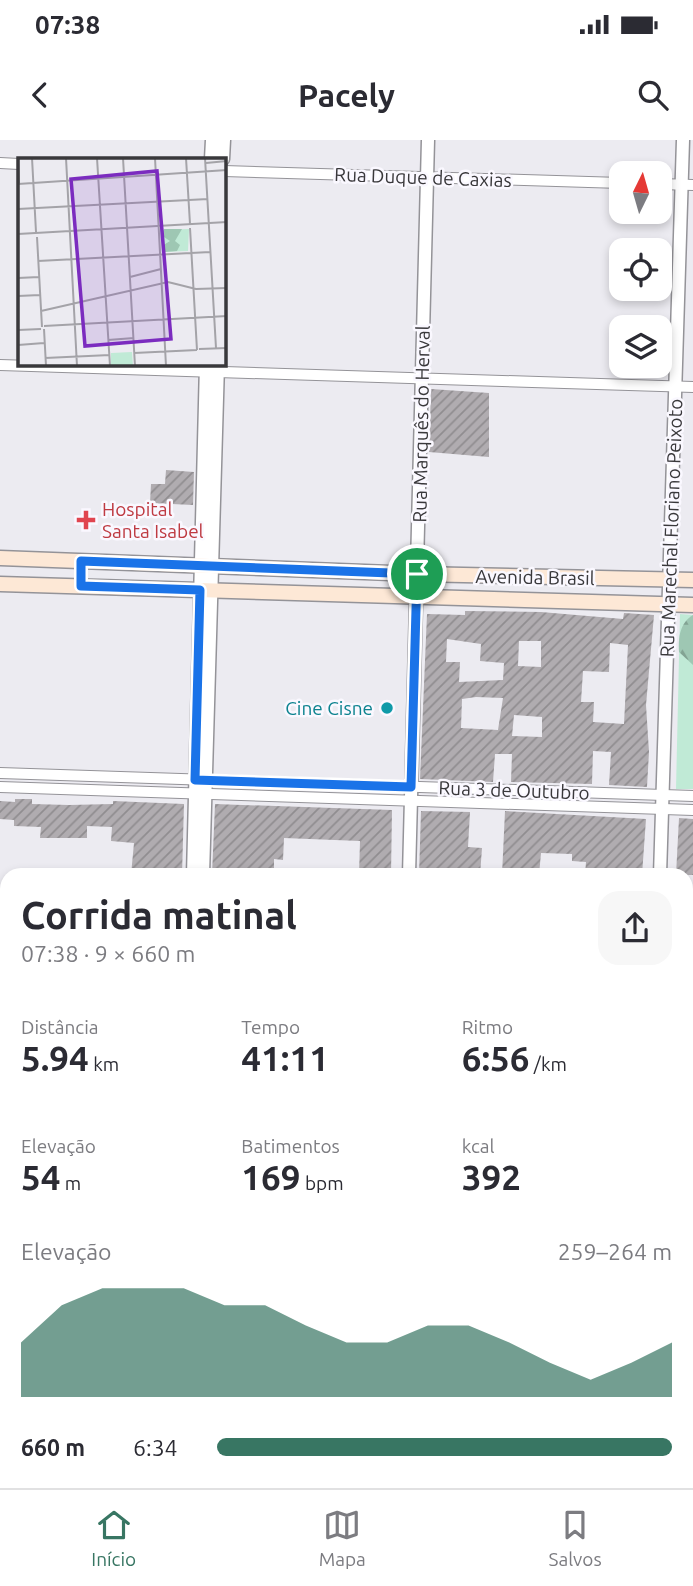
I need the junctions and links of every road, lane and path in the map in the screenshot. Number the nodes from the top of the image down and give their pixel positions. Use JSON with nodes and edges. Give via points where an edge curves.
{"nodes":[{"id":1,"x":212,"y":140,"type":"edge"},
{"id":2,"x":224,"y":140,"type":"edge"},
{"id":3,"x":428,"y":140,"type":"edge"},
{"id":4,"x":683,"y":140,"type":"edge"},
{"id":5,"x":211,"y":158,"type":"edge"},
{"id":6,"x":223,"y":158,"type":"edge"},
{"id":7,"x":0,"y":163,"type":"edge"},
{"id":8,"x":18,"y":164,"type":"edge"},
{"id":9,"x":226,"y":171,"type":"edge"},
{"id":10,"x":427,"y":177,"type":"junction"},
{"id":11,"x":609,"y":183,"type":"edge"},
{"id":12,"x":687,"y":185,"type":"edge"},
{"id":13,"x":0,"y":365,"type":"edge"},
{"id":14,"x":18,"y":365,"type":"edge"},
{"id":15,"x":106,"y":366,"type":"edge"},
{"id":16,"x":212,"y":367,"type":"edge"},
{"id":17,"x":422,"y":378,"type":"junction"},
{"id":18,"x":675,"y":386,"type":"junction"},
{"id":19,"x":693,"y":387,"type":"edge"},
{"id":20,"x":0,"y":558,"type":"edge"},
{"id":21,"x":81,"y":561,"type":"junction"},
{"id":22,"x":206,"y":565,"type":"junction"},
{"id":23,"x":417,"y":574,"type":"junction"},
{"id":24,"x":670,"y":579,"type":"junction"},
{"id":25,"x":693,"y":580,"type":"edge"},
{"id":26,"x":0,"y":584,"type":"edge"},
{"id":27,"x":81,"y":586,"type":"junction"},
{"id":28,"x":205,"y":590,"type":"junction"},
{"id":29,"x":416,"y":597,"type":"junction"},
{"id":30,"x":669,"y":604,"type":"junction"},
{"id":31,"x":693,"y":605,"type":"edge"},
{"id":32,"x":0,"y":773,"type":"edge"},
{"id":33,"x":0,"y":787,"type":"edge"},
{"id":34,"x":200,"y":787,"type":"junction"},
{"id":35,"x":514,"y":790,"type":"junction"},
{"id":36,"x":411,"y":793,"type":"junction"},
{"id":37,"x":693,"y":796,"type":"edge"},
{"id":38,"x":662,"y":802,"type":"junction"},
{"id":39,"x":514,"y":803,"type":"junction"},
{"id":40,"x":693,"y":810,"type":"edge"},
{"id":41,"x":198,"y":868,"type":"edge"},
{"id":42,"x":409,"y":868,"type":"edge"},
{"id":43,"x":660,"y":868,"type":"edge"}],
"edges":[{"from":1,"to":5,"type":"street"},
{"from":2,"to":6,"type":"street"},
{"from":3,"to":10,"type":"street","name":"Rua Marquês do Herval"},
{"from":4,"to":12,"type":"street","name":"Rua Marechal Floriano Peixoto"},
{"from":7,"to":8,"type":"street"},
{"from":9,"to":10,"type":"street","name":"Rua Duque de Caxias"},
{"from":10,"to":11,"type":"street","name":"Rua Duque de Caxias"},
{"from":10,"to":17,"type":"street","name":"Rua Marquês do Herval"},
{"from":12,"to":18,"type":"street","name":"Rua Marechal Floriano Peixoto"},
{"from":13,"to":14,"type":"street"},
{"from":15,"to":16,"type":"street"},
{"from":16,"to":17,"type":"street"},
{"from":16,"to":22,"type":"street"},
{"from":17,"to":18,"type":"street"},
{"from":17,"to":23,"type":"street","name":"Rua Marquês do Herval"},
{"from":18,"to":19,"type":"street"},
{"from":18,"to":24,"type":"street","name":"Rua Marechal Floriano Peixoto"},
{"from":20,"to":21,"type":"main road","name":"Avenida Brasil"},
{"from":21,"to":22,"type":"main road","name":"Avenida Brasil"},
{"from":21,"to":27,"type":"main road"},
{"from":22,"to":23,"type":"main road","name":"Avenida Brasil"},
{"from":22,"to":28,"type":"street"},
{"from":23,"to":24,"type":"main road","name":"Avenida Brasil"},
{"from":23,"to":29,"type":"street","name":"Rua Marquês do Herval"},
{"from":24,"to":25,"type":"main road","name":"Avenida Brasil"},
{"from":24,"to":30,"type":"street","name":"Rua Marechal Floriano Peixoto"},
{"from":26,"to":27,"type":"main road","name":"Avenida Brasil"},
{"from":27,"to":28,"type":"main road","name":"Avenida Brasil"},
{"from":28,"to":29,"type":"main road","name":"Avenida Brasil"},
{"from":28,"to":34,"type":"street"},
{"from":29,"to":30,"type":"main road","name":"Avenida Brasil"},
{"from":29,"to":36,"type":"street","name":"Rua Marquês do Herval"},
{"from":30,"to":31,"type":"main road","name":"Avenida Brasil"},
{"from":30,"to":38,"type":"street","name":"Rua Marechal Floriano Peixoto"},
{"from":32,"to":34,"type":"street","name":"Rua 3 de Outubro"},
{"from":33,"to":34,"type":"street","name":"Rua 3 de Outubro"},
{"from":34,"to":36,"type":"street","name":"Rua 3 de Outubro"},
{"from":34,"to":41,"type":"street"},
{"from":35,"to":36,"type":"street","name":"Rua 3 de Outubro"},
{"from":35,"to":38,"type":"street","name":"Rua 3 de Outubro"},
{"from":35,"to":39,"type":"street"},
{"from":36,"to":39,"type":"street","name":"Rua 3 de Outubro"},
{"from":36,"to":42,"type":"street","name":"Rua Marquês do Herval"},
{"from":37,"to":38,"type":"street","name":"Rua 3 de Outubro"},
{"from":38,"to":39,"type":"street","name":"Rua 3 de Outubro"},
{"from":38,"to":40,"type":"street","name":"Rua 3 de Outubro"},
{"from":38,"to":43,"type":"street","name":"Rua Marechal Floriano Peixoto"}]}
